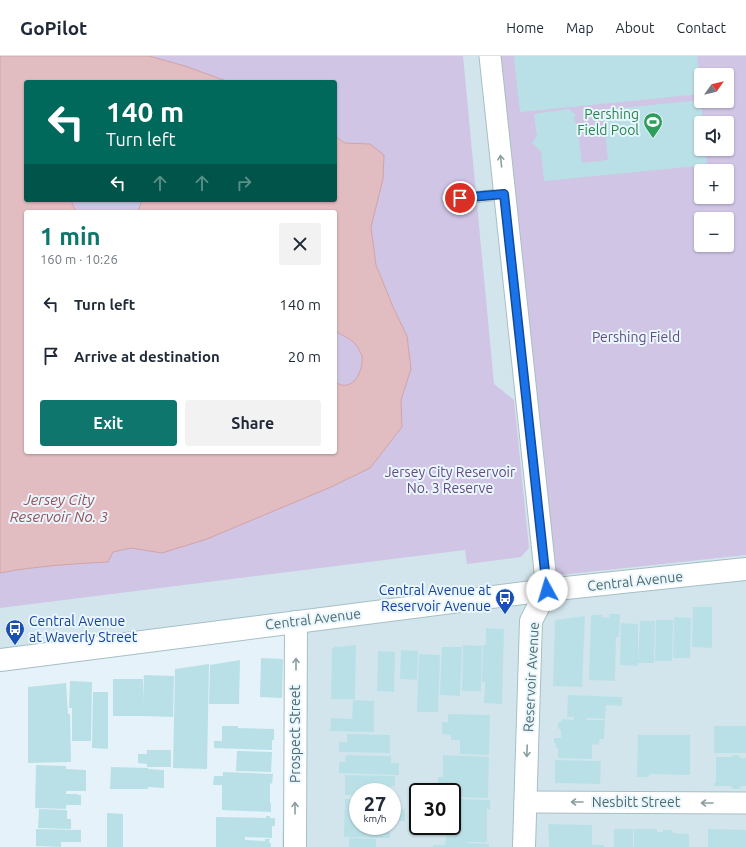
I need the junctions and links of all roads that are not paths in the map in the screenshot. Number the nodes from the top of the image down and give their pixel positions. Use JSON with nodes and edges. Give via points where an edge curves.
{"nodes":[{"id":1,"x":490,"y":56,"type":"edge"},
{"id":2,"x":504,"y":194,"type":"junction"},
{"id":3,"x":447,"y":198,"type":"dead end"},
{"id":4,"x":746,"y":569,"type":"edge"},
{"id":5,"x":547,"y":590,"type":"junction"},
{"id":6,"x":296,"y":622,"type":"junction"},
{"id":7,"x":0,"y":660,"type":"edge"},
{"id":8,"x":525,"y":802,"type":"junction"},
{"id":9,"x":746,"y":803,"type":"edge"},
{"id":10,"x":295,"y":847,"type":"edge"},
{"id":11,"x":524,"y":847,"type":"edge"}],
"edges":[{"from":2,"to":1,"type":"street","one_way":true},
{"from":2,"to":3,"type":"lane"},
{"from":2,"to":5,"type":"street"},
{"from":4,"to":5,"type":"main road","name":"Central Avenue"},
{"from":5,"to":6,"type":"main road","name":"Central Avenue"},
{"from":5,"to":8,"type":"main road","name":"Reservoir Avenue","one_way":true,"via":[[531,621]]},
{"from":6,"to":7,"type":"main road","name":"Central Avenue"},
{"from":10,"to":6,"type":"main road","name":"Prospect Street","one_way":true},
{"from":9,"to":8,"type":"street","name":"Nesbitt Street","one_way":true},
{"from":8,"to":11,"type":"main road","name":"Reservoir Avenue"}]}
